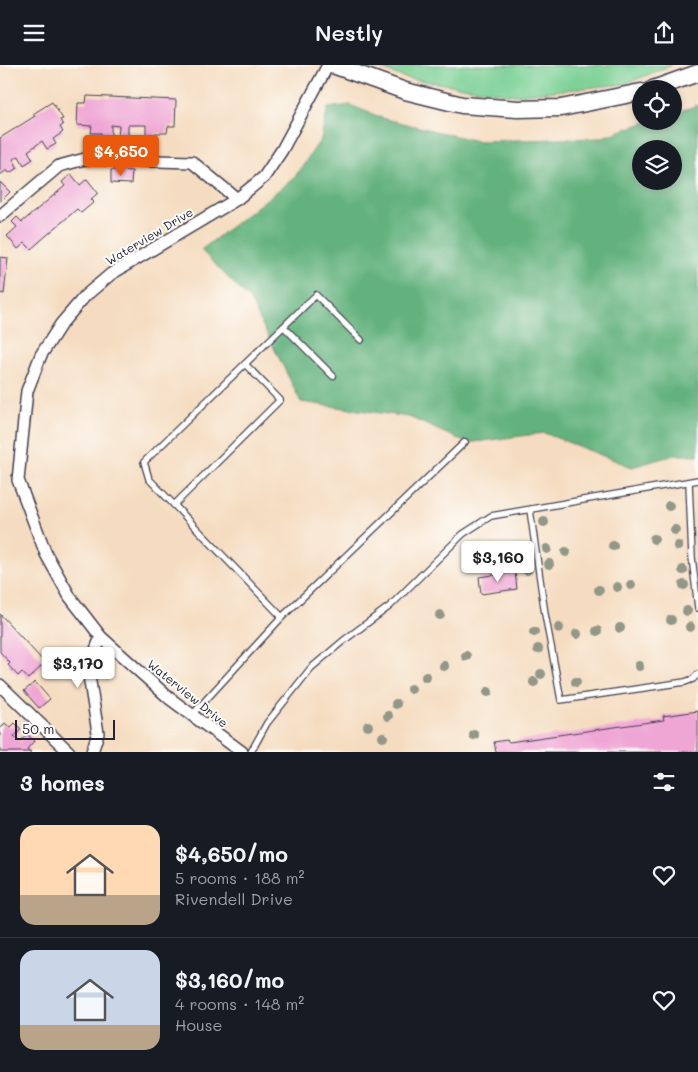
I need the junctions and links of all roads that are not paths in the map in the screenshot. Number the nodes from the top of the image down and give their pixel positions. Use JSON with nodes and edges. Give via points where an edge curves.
{"nodes":[{"id":1,"x":328,"y":65,"type":"edge"},
{"id":2,"x":333,"y":65,"type":"edge"},
{"id":3,"x":698,"y":73,"type":"edge"},
{"id":4,"x":679,"y":80,"type":"edge"},
{"id":5,"x":632,"y":94,"type":"edge"},
{"id":6,"x":237,"y":199,"type":"junction"},
{"id":7,"x":0,"y":216,"type":"edge"},
{"id":8,"x":284,"y":327,"type":"junction"},
{"id":9,"x":361,"y":340,"type":"dead end"},
{"id":10,"x":245,"y":364,"type":"junction"},
{"id":11,"x":333,"y":376,"type":"dead end"},
{"id":12,"x":465,"y":442,"type":"dead end"},
{"id":13,"x":698,"y":480,"type":"edge"},
{"id":14,"x":689,"y":481,"type":"junction"},
{"id":15,"x":174,"y":505,"type":"junction"},
{"id":16,"x":530,"y":509,"type":"junction"},
{"id":17,"x":695,"y":556,"type":"edge"},
{"id":18,"x":698,"y":608,"type":"edge"},
{"id":19,"x":282,"y":617,"type":"junction"},
{"id":20,"x":101,"y":637,"type":"junction"},
{"id":21,"x":698,"y":674,"type":"edge"},
{"id":22,"x":0,"y":685,"type":"edge"},
{"id":23,"x":192,"y":715,"type":"junction"},
{"id":24,"x":69,"y":752,"type":"edge"},
{"id":25,"x":92,"y":752,"type":"edge"},
{"id":26,"x":242,"y":752,"type":"edge"},
{"id":27,"x":251,"y":752,"type":"edge"}],
"edges":[{"from":1,"to":6,"type":"street","name":"Waterview Drive","via":[[264,177]]},
{"from":2,"to":5,"type":"main road","via":[[405,91],[462,105],[561,108]]},
{"from":3,"to":4,"type":"main road"},
{"from":6,"to":7,"type":"street","via":[[192,162],[85,159],[59,166]]},
{"from":6,"to":20,"type":"street","name":"Waterview Drive","via":[[111,274],[85,296],[41,355],[27,391],[18,480],[46,554],[70,597]]},
{"from":8,"to":9,"type":"lane","via":[[316,295]]},
{"from":8,"to":10,"type":"lane"},
{"from":8,"to":11,"type":"lane"},
{"from":10,"to":15,"type":"lane","via":[[144,462],[148,479]]},
{"from":10,"to":15,"type":"lane","via":[[280,400]]},
{"from":12,"to":19,"type":"lane"},
{"from":13,"to":14,"type":"lane"},
{"from":14,"to":16,"type":"lane"},
{"from":14,"to":17,"type":"lane"},
{"from":15,"to":19,"type":"lane"},
{"from":16,"to":21,"type":"lane","via":[[545,614],[562,700],[685,682]]},
{"from":16,"to":27,"type":"lane","via":[[491,516],[463,534],[390,606],[310,668],[267,723]]},
{"from":17,"to":18,"type":"lane"},
{"from":19,"to":23,"type":"lane"},
{"from":20,"to":23,"type":"street","name":"Waterview Drive"},
{"from":20,"to":25,"type":"street","via":[[88,669],[98,733]]},
{"from":22,"to":24,"type":"street"},
{"from":23,"to":26,"type":"street","name":"Waterview Drive"}]}
